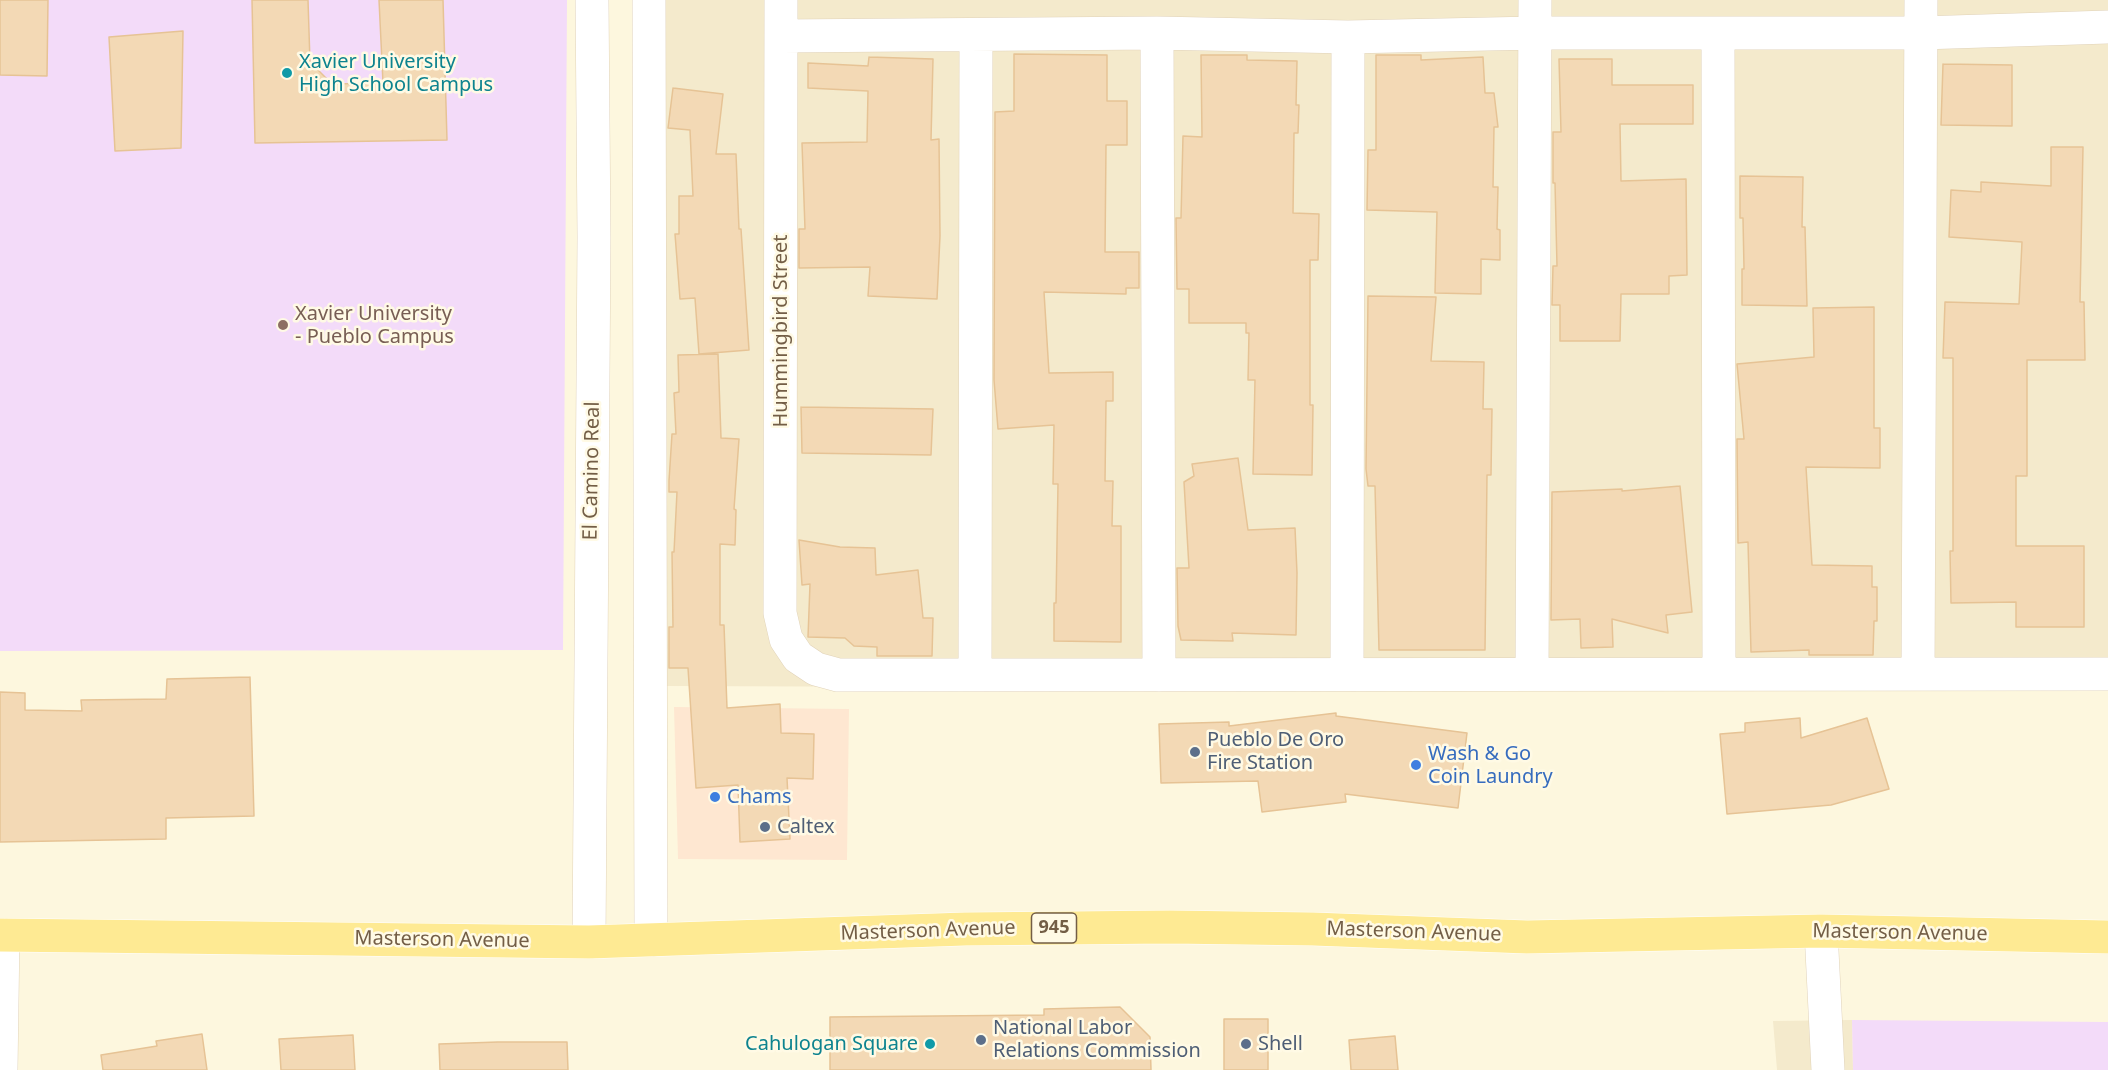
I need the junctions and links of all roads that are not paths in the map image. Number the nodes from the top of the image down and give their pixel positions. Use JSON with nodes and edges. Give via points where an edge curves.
{"nodes":[{"id":1,"x":592,"y":0,"type":"edge"},
{"id":2,"x":649,"y":0,"type":"edge"},
{"id":3,"x":781,"y":0,"type":"edge"},
{"id":4,"x":1535,"y":0,"type":"edge"},
{"id":5,"x":1922,"y":0,"type":"edge"},
{"id":6,"x":2108,"y":27,"type":"edge"},
{"id":7,"x":1156,"y":33,"type":"junction"},
{"id":8,"x":1535,"y":33,"type":"junction"},
{"id":9,"x":1921,"y":33,"type":"junction"},
{"id":10,"x":1718,"y":34,"type":"junction"},
{"id":11,"x":976,"y":35,"type":"junction"},
{"id":12,"x":782,"y":36,"type":"junction"},
{"id":13,"x":1348,"y":37,"type":"junction"},
{"id":14,"x":1347,"y":674,"type":"junction"},
{"id":15,"x":1532,"y":674,"type":"junction"},
{"id":16,"x":1719,"y":674,"type":"junction"},
{"id":17,"x":1918,"y":674,"type":"junction"},
{"id":18,"x":2108,"y":674,"type":"edge"},
{"id":19,"x":975,"y":675,"type":"junction"},
{"id":20,"x":1159,"y":675,"type":"junction"},
{"id":21,"x":1821,"y":931,"type":"junction"},
{"id":22,"x":2,"y":935,"type":"edge"},
{"id":23,"x":2108,"y":937,"type":"edge"},
{"id":24,"x":651,"y":940,"type":"junction"},
{"id":25,"x":589,"y":942,"type":"junction"},
{"id":26,"x":1,"y":1070,"type":"edge"},
{"id":27,"x":1828,"y":1070,"type":"edge"}],
"edges":[{"from":1,"to":25,"type":"street","name":"El Camino Real"},
{"from":2,"to":24,"type":"street"},
{"from":3,"to":12,"type":"street","name":"Hummingbird Street"},
{"from":4,"to":8,"type":"street"},
{"from":5,"to":9,"type":"street"},
{"from":6,"to":9,"type":"street"},
{"from":7,"to":11,"type":"street"},
{"from":7,"to":13,"type":"street"},
{"from":7,"to":20,"type":"street"},
{"from":8,"to":10,"type":"street"},
{"from":8,"to":13,"type":"street"},
{"from":8,"to":15,"type":"street"},
{"from":9,"to":10,"type":"street"},
{"from":9,"to":17,"type":"street"},
{"from":10,"to":16,"type":"street"},
{"from":11,"to":12,"type":"street"},
{"from":11,"to":19,"type":"street"},
{"from":12,"to":19,"type":"street","name":"Hummingbird Street","via":[[780,613],[786,639],[798,657],[816,669],[838,675]]},
{"from":13,"to":14,"type":"street"},
{"from":14,"to":15,"type":"street"},
{"from":14,"to":20,"type":"street"},
{"from":15,"to":16,"type":"street"},
{"from":16,"to":17,"type":"street"},
{"from":17,"to":18,"type":"street"},
{"from":19,"to":20,"type":"street"},
{"from":21,"to":23,"type":"main road","name":"Masterson Avenue","number":"945"},
{"from":21,"to":24,"type":"main road","name":"Masterson Avenue","number":"945","via":[[1527,937],[1170,927],[965,929]]},
{"from":21,"to":27,"type":"street"},
{"from":22,"to":25,"type":"main road","name":"Masterson Avenue","number":"945"},
{"from":22,"to":26,"type":"street"},
{"from":24,"to":25,"type":"main road","name":"Masterson Avenue","number":"945"}]}
